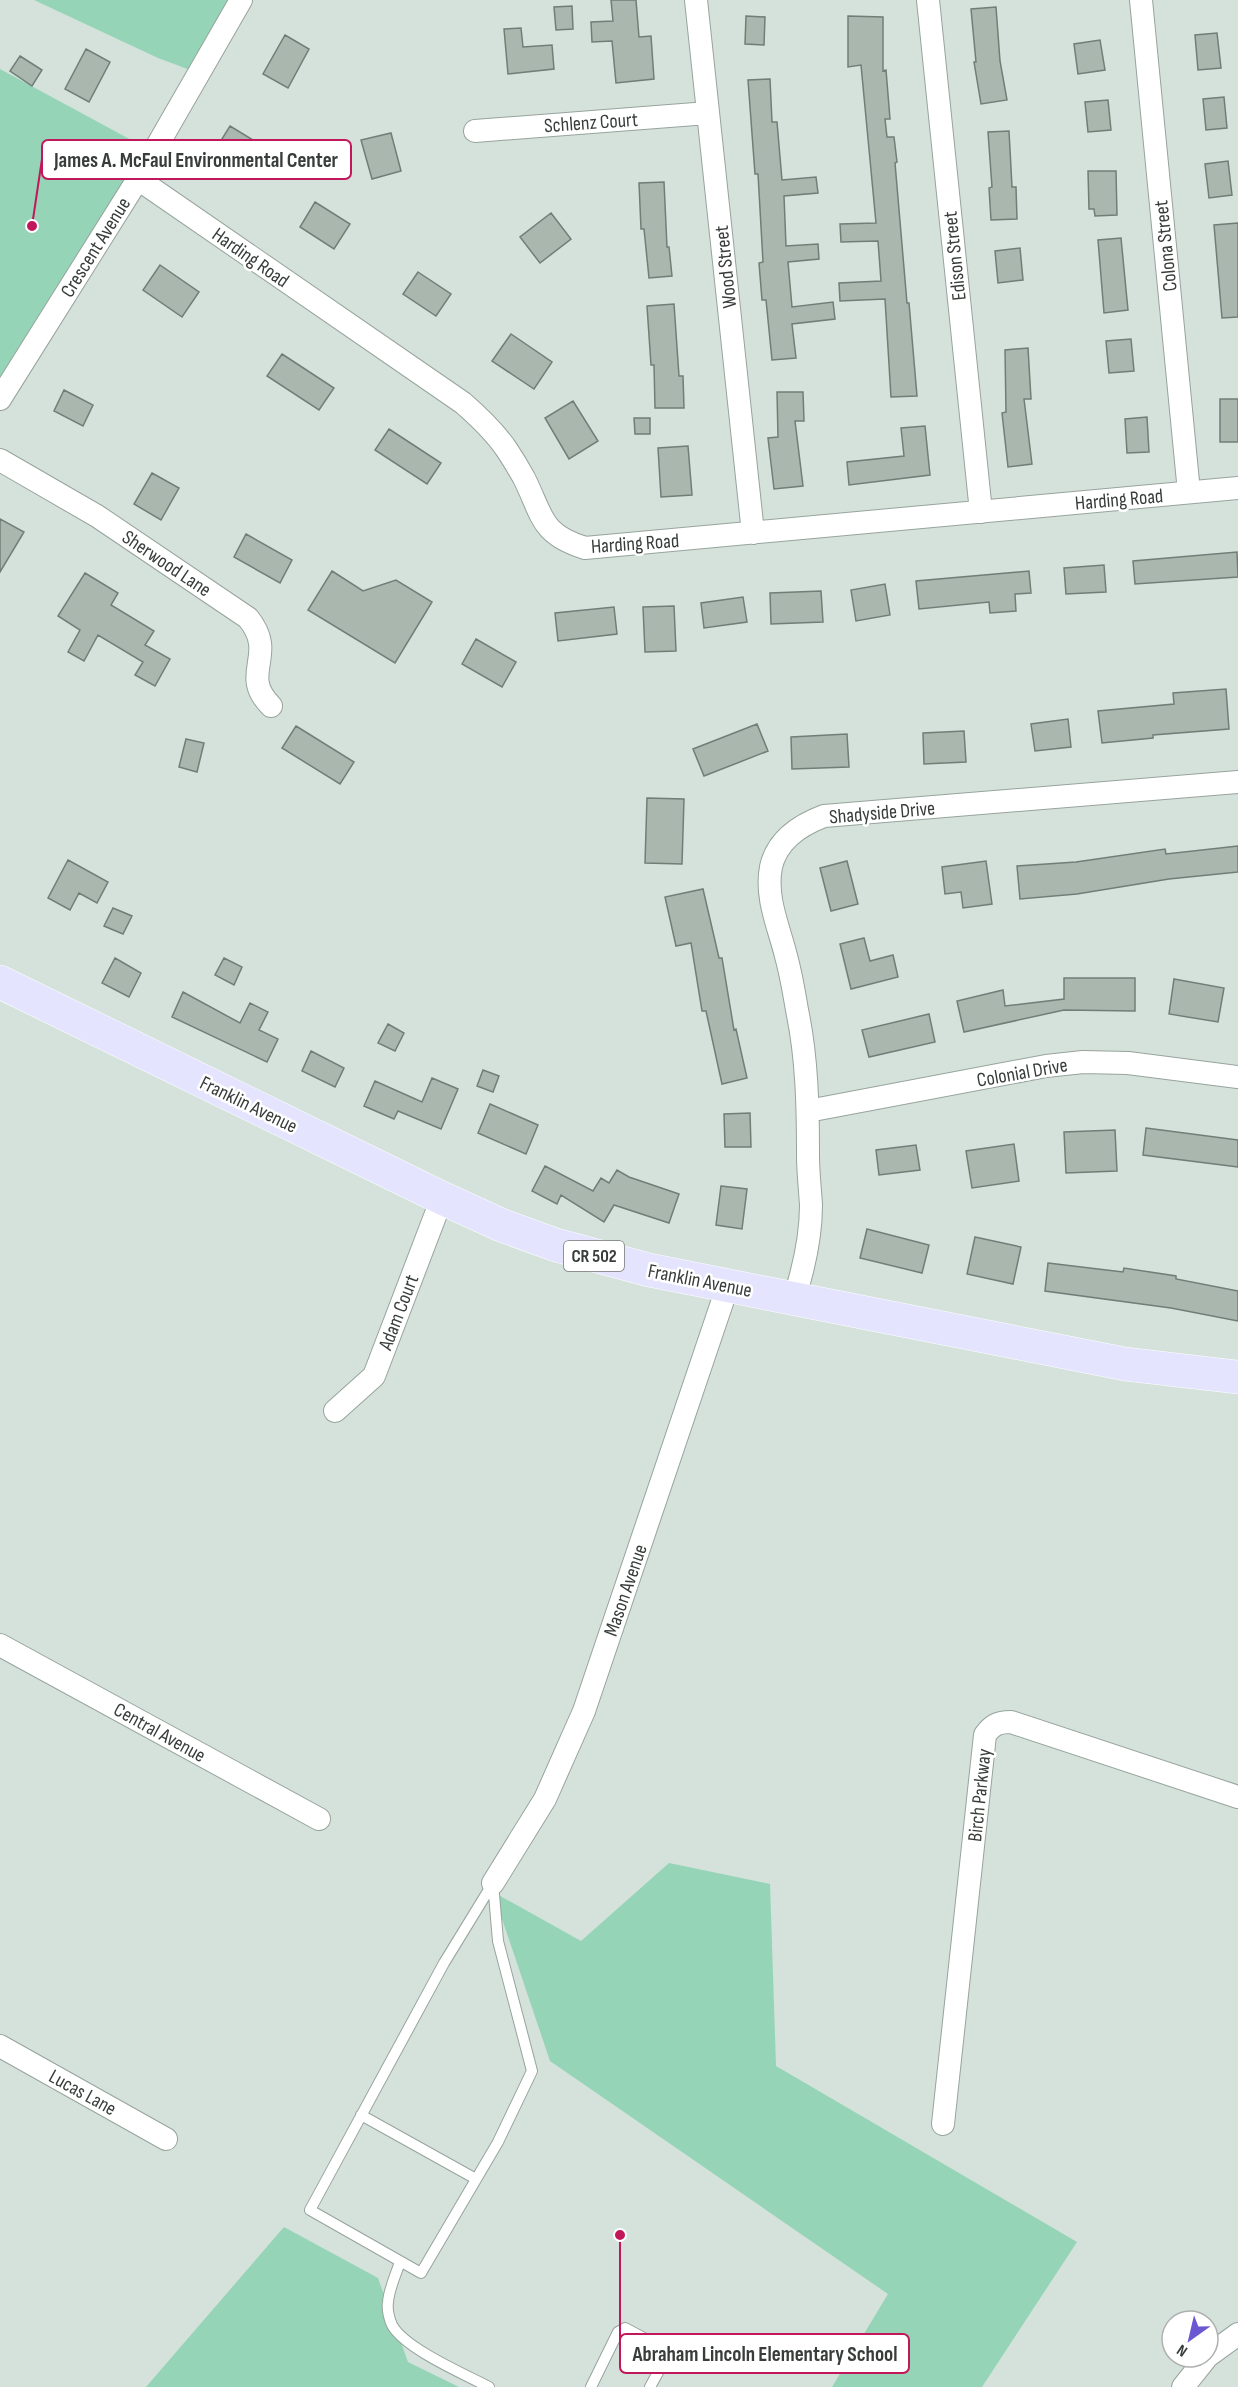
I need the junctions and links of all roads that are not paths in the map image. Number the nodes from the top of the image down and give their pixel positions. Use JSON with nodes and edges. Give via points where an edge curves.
{"nodes":[{"id":1,"x":241,"y":0,"type":"edge"},
{"id":2,"x":696,"y":0,"type":"edge"},
{"id":3,"x":928,"y":0,"type":"edge"},
{"id":4,"x":1141,"y":0,"type":"edge"},
{"id":5,"x":708,"y":113,"type":"junction"},
{"id":6,"x":475,"y":131,"type":"dead end"},
{"id":7,"x":138,"y":179,"type":"junction"},
{"id":8,"x":0,"y":399,"type":"edge"},
{"id":9,"x":0,"y":460,"type":"edge"},
{"id":10,"x":1238,"y":488,"type":"edge"},
{"id":11,"x":1189,"y":492,"type":"junction"},
{"id":12,"x":981,"y":512,"type":"junction"},
{"id":13,"x":753,"y":533,"type":"junction"},
{"id":14,"x":271,"y":706,"type":"dead end"},
{"id":15,"x":1238,"y":782,"type":"edge"},
{"id":16,"x":0,"y":982,"type":"edge"},
{"id":17,"x":1238,"y":1077,"type":"edge"},
{"id":18,"x":808,"y":1111,"type":"junction"},
{"id":19,"x":442,"y":1198,"type":"junction"},
{"id":20,"x":728,"y":1285,"type":"junction"},
{"id":21,"x":794,"y":1299,"type":"junction"},
{"id":22,"x":1238,"y":1377,"type":"edge"},
{"id":23,"x":335,"y":1411,"type":"dead end"},
{"id":24,"x":0,"y":1645,"type":"edge"},
{"id":25,"x":1238,"y":1797,"type":"edge"},
{"id":26,"x":320,"y":1819,"type":"dead end"},
{"id":27,"x":493,"y":1882,"type":"junction"},
{"id":28,"x":0,"y":2046,"type":"edge"},
{"id":29,"x":361,"y":2115,"type":"junction"},
{"id":30,"x":943,"y":2124,"type":"dead end"},
{"id":31,"x":166,"y":2139,"type":"dead end"},
{"id":32,"x":476,"y":2179,"type":"junction"},
{"id":33,"x":400,"y":2262,"type":"junction"},
{"id":34,"x":1238,"y":2334,"type":"edge"},
{"id":35,"x":1220,"y":2348,"type":"edge"},
{"id":36,"x":1198,"y":2369,"type":"edge"},
{"id":37,"x":489,"y":2387,"type":"edge"},
{"id":38,"x":591,"y":2387,"type":"edge"},
{"id":39,"x":650,"y":2387,"type":"edge"},
{"id":40,"x":1183,"y":2387,"type":"edge"}],
"edges":[{"from":1,"to":7,"type":"street","name":"Crescent Avenue"},
{"from":2,"to":5,"type":"street","name":"Wood Street"},
{"from":3,"to":12,"type":"street","name":"Edison Street"},
{"from":4,"to":11,"type":"street","name":"Colona Street"},
{"from":5,"to":6,"type":"street","name":"Schlenz Court"},
{"from":5,"to":13,"type":"street","name":"Wood Street"},
{"from":7,"to":8,"type":"street","name":"Crescent Avenue"},
{"from":7,"to":13,"type":"street","name":"Harding Road","via":[[462,403],[505,448],[524,478],[542,520],[566,542],[593,548]]},
{"from":9,"to":14,"type":"street","name":"Sherwood Lane","via":[[98,516],[248,618],[261,640],[257,685]]},
{"from":10,"to":11,"type":"street","name":"Harding Road"},
{"from":11,"to":12,"type":"street","name":"Harding Road"},
{"from":12,"to":13,"type":"street","name":"Harding Road"},
{"from":15,"to":18,"type":"street","name":"Shadyside Drive","via":[[824,816],[792,833],[776,856],[769,883],[799,1018]]},
{"from":16,"to":19,"type":"main road","name":"Franklin Avenue","number":"CR 502"},
{"from":17,"to":18,"type":"street","name":"Colonial Drive","via":[[1128,1063],[1083,1062]]},
{"from":18,"to":21,"type":"street","name":"Shadyside Drive","via":[[809,1234]]},
{"from":19,"to":20,"type":"main road","name":"Franklin Avenue","number":"CR 502","via":[[556,1245]]},
{"from":19,"to":23,"type":"street","name":"Adam Court","via":[[374,1376]]},
{"from":20,"to":21,"type":"main road","name":"Franklin Avenue","number":"CR 502"},
{"from":20,"to":27,"type":"street","name":"Mason Avenue","via":[[584,1711],[545,1799]]},
{"from":21,"to":22,"type":"main road","name":"Franklin Avenue","number":"CR 502","via":[[1125,1364]]},
{"from":24,"to":26,"type":"street","name":"Central Avenue"},
{"from":25,"to":30,"type":"street","name":"Birch Parkway","via":[[1011,1722],[991,1727],[985,1735]]},
{"from":27,"to":29,"type":"lane"},
{"from":27,"to":32,"type":"lane","via":[[498,1941],[532,2070]]},
{"from":28,"to":31,"type":"street","name":"Lucas Lane"},
{"from":29,"to":32,"type":"lane"},
{"from":29,"to":33,"type":"lane","via":[[310,2210]]},
{"from":32,"to":33,"type":"lane","via":[[421,2273]]},
{"from":33,"to":37,"type":"lane","via":[[388,2301],[393,2326],[424,2352]]},
{"from":34,"to":35,"type":"street"},
{"from":36,"to":40,"type":"street"},
{"from":38,"to":39,"type":"lane","via":[[618,2332],[625,2328],[659,2346],[667,2356]]}]}
